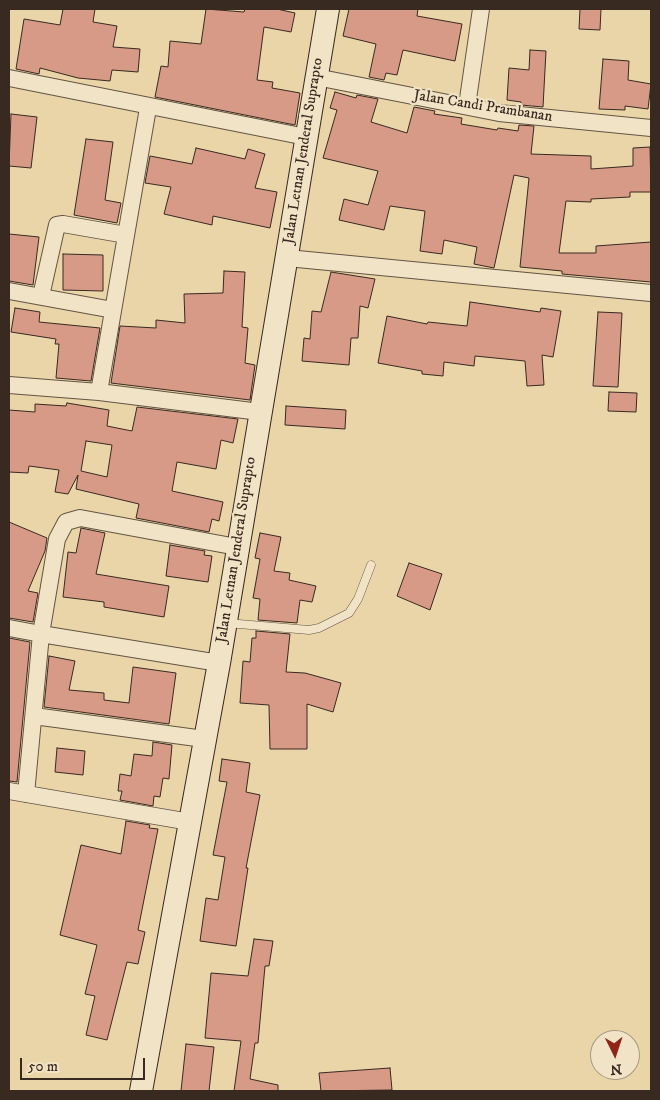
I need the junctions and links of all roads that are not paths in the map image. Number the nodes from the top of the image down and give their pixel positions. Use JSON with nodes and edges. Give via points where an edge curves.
{"nodes":[{"id":1,"x":328,"y":9,"type":"edge"},
{"id":2,"x":481,"y":9,"type":"edge"},
{"id":3,"x":316,"y":77,"type":"junction"},
{"id":4,"x":9,"y":78,"type":"edge"},
{"id":5,"x":467,"y":106,"type":"junction"},
{"id":6,"x":148,"y":108,"type":"junction"},
{"id":7,"x":651,"y":128,"type":"edge"},
{"id":8,"x":292,"y":135,"type":"junction"},
{"id":9,"x":126,"y":235,"type":"junction"},
{"id":10,"x":286,"y":258,"type":"junction"},
{"id":11,"x":9,"y":290,"type":"edge"},
{"id":12,"x":651,"y":293,"type":"edge"},
{"id":13,"x":41,"y":296,"type":"junction"},
{"id":14,"x":113,"y":310,"type":"junction"},
{"id":15,"x":9,"y":385,"type":"edge"},
{"id":16,"x":99,"y":392,"type":"junction"},
{"id":17,"x":260,"y":412,"type":"junction"},
{"id":18,"x":237,"y":547,"type":"junction"},
{"id":19,"x":371,"y":565,"type":"dead end"},
{"id":20,"x":225,"y":623,"type":"junction"},
{"id":21,"x":9,"y":628,"type":"edge"},
{"id":22,"x":41,"y":634,"type":"junction"},
{"id":23,"x":218,"y":663,"type":"junction"},
{"id":24,"x":34,"y":716,"type":"junction"},
{"id":25,"x":204,"y":739,"type":"junction"},
{"id":26,"x":9,"y":791,"type":"edge"},
{"id":27,"x":26,"y":794,"type":"junction"},
{"id":28,"x":173,"y":819,"type":"junction"},
{"id":29,"x":141,"y":1091,"type":"edge"}],
"edges":[{"from":1,"to":3,"type":"main road","name":"Jalan Letnan Jenderal Suprapto"},
{"from":2,"to":5,"type":"street"},
{"from":3,"to":5,"type":"street","name":"Jalan Candi Prambanan"},
{"from":3,"to":8,"type":"main road","name":"Jalan Letnan Jenderal Suprapto"},
{"from":4,"to":6,"type":"street"},
{"from":5,"to":7,"type":"street","name":"Jalan Candi Prambanan","via":[[508,114]]},
{"from":6,"to":8,"type":"street"},
{"from":6,"to":9,"type":"street"},
{"from":8,"to":10,"type":"main road","name":"Jalan Letnan Jenderal Suprapto"},
{"from":9,"to":13,"type":"street","via":[[57,225]]},
{"from":9,"to":14,"type":"street"},
{"from":10,"to":12,"type":"street"},
{"from":10,"to":17,"type":"main road","name":"Jalan Letnan Jenderal Suprapto"},
{"from":11,"to":13,"type":"street"},
{"from":13,"to":14,"type":"street"},
{"from":14,"to":16,"type":"street"},
{"from":15,"to":16,"type":"street"},
{"from":16,"to":17,"type":"street"},
{"from":17,"to":18,"type":"main road","name":"Jalan Letnan Jenderal Suprapto"},
{"from":18,"to":20,"type":"main road","name":"Jalan Letnan Jenderal Suprapto"},
{"from":18,"to":22,"type":"street","via":[[80,518],[66,522],[57,539]]},
{"from":19,"to":20,"type":"lane","via":[[358,600],[349,613],[319,628],[309,630]]},
{"from":20,"to":23,"type":"main road","name":"Jalan Letnan Jenderal Suprapto"},
{"from":21,"to":22,"type":"street"},
{"from":22,"to":23,"type":"street"},
{"from":22,"to":24,"type":"street"},
{"from":23,"to":25,"type":"main road","name":"Jalan Letnan Jenderal Suprapto"},
{"from":24,"to":25,"type":"street"},
{"from":24,"to":27,"type":"street"},
{"from":25,"to":28,"type":"main road","name":"Jalan Letnan Jenderal Suprapto"},
{"from":26,"to":27,"type":"street"},
{"from":27,"to":28,"type":"street"},
{"from":28,"to":29,"type":"main road","name":"Jalan Letnan Jenderal Suprapto"}]}
